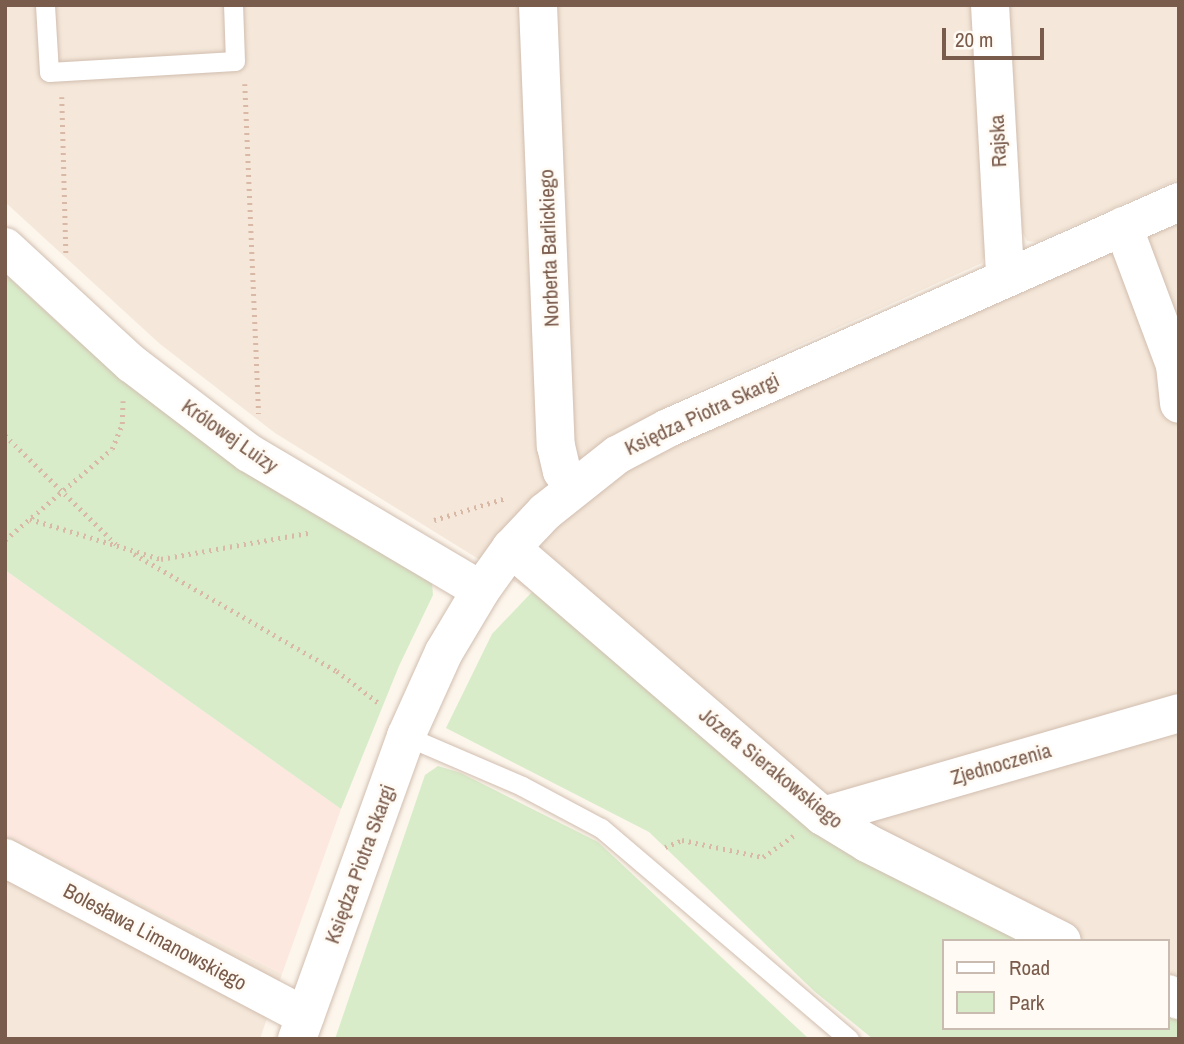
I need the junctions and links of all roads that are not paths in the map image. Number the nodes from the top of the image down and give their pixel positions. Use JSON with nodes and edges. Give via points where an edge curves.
{"nodes":[{"id":1,"x":46,"y":5,"type":"edge"},
{"id":2,"x":233,"y":5,"type":"edge"},
{"id":3,"x":538,"y":5,"type":"edge"},
{"id":4,"x":990,"y":5,"type":"edge"},
{"id":5,"x":1179,"y":202,"type":"edge"},
{"id":6,"x":1123,"y":226,"type":"junction"},
{"id":7,"x":5,"y":247,"type":"edge"},
{"id":8,"x":1005,"y":276,"type":"junction"},
{"id":9,"x":1179,"y":404,"type":"edge"},
{"id":10,"x":573,"y":486,"type":"junction"},
{"id":11,"x":512,"y":548,"type":"junction"},
{"id":12,"x":481,"y":590,"type":"junction"},
{"id":13,"x":1179,"y":713,"type":"edge"},
{"id":14,"x":397,"y":723,"type":"junction"},
{"id":15,"x":823,"y":816,"type":"junction"},
{"id":16,"x":5,"y":858,"type":"edge"},
{"id":17,"x":1058,"y":939,"type":"edge"},
{"id":18,"x":301,"y":1028,"type":"edge"},
{"id":19,"x":849,"y":1039,"type":"edge"}],
"edges":[{"from":1,"to":2,"type":"lane","via":[[49,72],[61,72],[235,61]]},
{"from":3,"to":10,"type":"street","name":"Norberta Barlickiego","via":[[556,446],[562,471]]},
{"from":4,"to":8,"type":"street","name":"Rajska"},
{"from":5,"to":6,"type":"street","name":"Księdza Piotra Skargi"},
{"from":6,"to":8,"type":"street","name":"Księdza Piotra Skargi"},
{"from":6,"to":9,"type":"street","via":[[1175,365]]},
{"from":7,"to":12,"type":"street","name":"Królowej Luizy","via":[[104,341],[249,453]]},
{"from":8,"to":10,"type":"street","name":"Księdza Piotra Skargi","via":[[668,428],[617,455]]},
{"from":10,"to":11,"type":"street","name":"Księdza Piotra Skargi"},
{"from":11,"to":12,"type":"street","name":"Księdza Piotra Skargi"},
{"from":11,"to":15,"type":"street","name":"Józefa Sierakowskiego"},
{"from":12,"to":14,"type":"street","name":"Księdza Piotra Skargi"},
{"from":13,"to":15,"type":"street","name":"Zjednoczenia"},
{"from":14,"to":18,"type":"street","name":"Księdza Piotra Skargi"},
{"from":14,"to":19,"type":"lane","via":[[601,828]]},
{"from":15,"to":17,"type":"street","name":"Józefa Sierakowskiego","via":[[867,843]]},
{"from":16,"to":18,"type":"street","name":"Bolesława Limanowskiego"}]}
